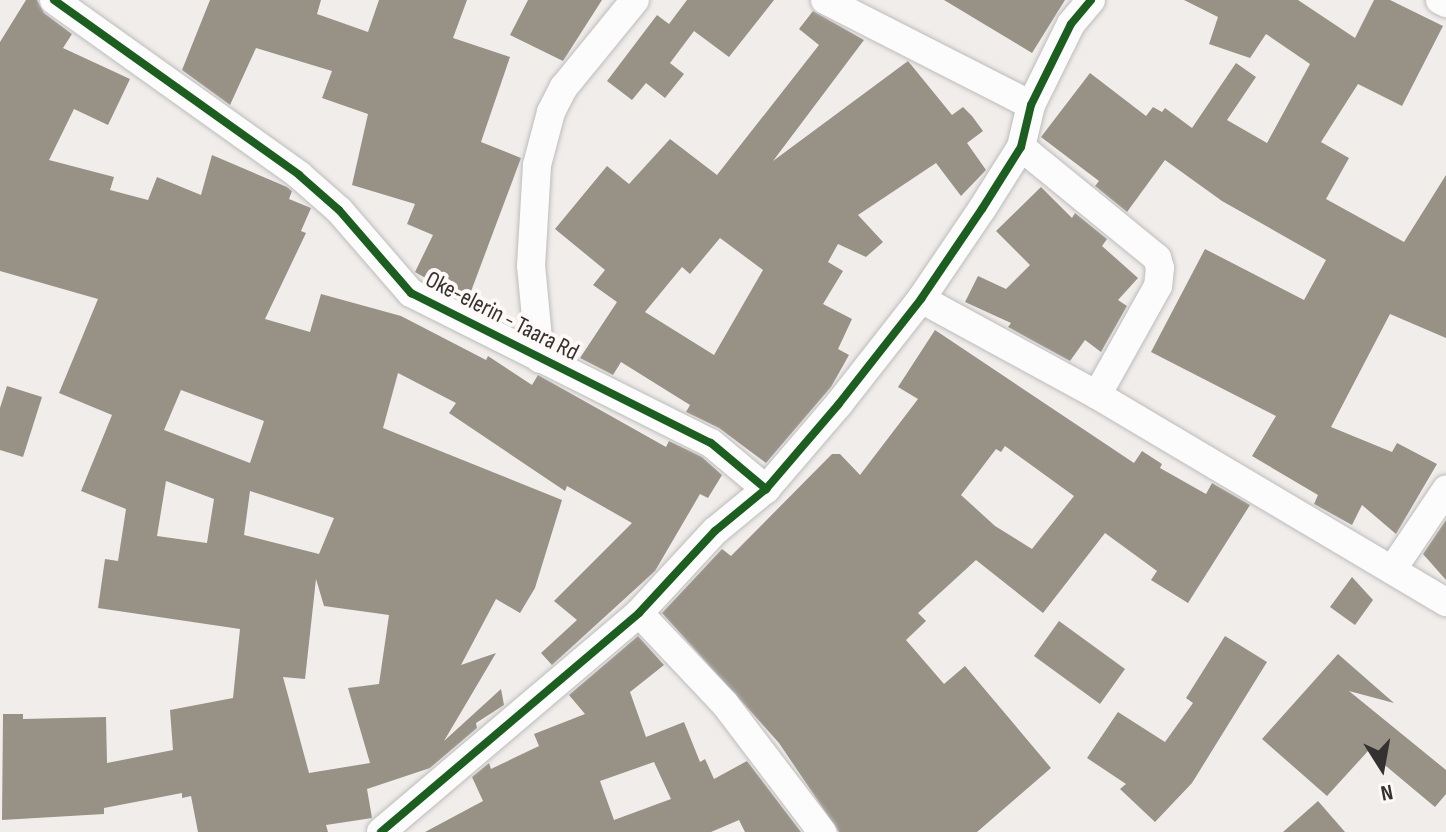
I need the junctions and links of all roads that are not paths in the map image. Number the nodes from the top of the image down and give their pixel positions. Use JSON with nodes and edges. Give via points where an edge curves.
{"nodes":[{"id":1,"x":54,"y":0,"type":"edge"},
{"id":2,"x":635,"y":0,"type":"edge"},
{"id":3,"x":825,"y":0,"type":"edge"},
{"id":4,"x":1091,"y":0,"type":"edge"},
{"id":5,"x":1440,"y":0,"type":"edge"},
{"id":6,"x":1446,"y":3,"type":"edge"},
{"id":7,"x":1031,"y":105,"type":"junction"},
{"id":8,"x":1021,"y":147,"type":"junction"},
{"id":9,"x":921,"y":299,"type":"junction"},
{"id":10,"x":540,"y":359,"type":"junction"},
{"id":11,"x":1097,"y":395,"type":"junction"},
{"id":12,"x":766,"y":489,"type":"junction"},
{"id":13,"x":1446,"y":490,"type":"edge"},
{"id":14,"x":1392,"y":570,"type":"junction"},
{"id":15,"x":1446,"y":602,"type":"edge"},
{"id":16,"x":639,"y":613,"type":"junction"},
{"id":17,"x":381,"y":832,"type":"edge"},
{"id":18,"x":822,"y":832,"type":"edge"}],
"edges":[{"from":1,"to":10,"type":"street","name":"Oke-elerin - Taara Rd","via":[[299,175],[339,210],[411,293]]},
{"from":2,"to":10,"type":"street","via":[[564,87],[551,112],[537,165],[531,266]]},
{"from":3,"to":7,"type":"street"},
{"from":4,"to":7,"type":"street","via":[[1071,24]]},
{"from":5,"to":6,"type":"street"},
{"from":7,"to":8,"type":"street"},
{"from":8,"to":9,"type":"street"},
{"from":8,"to":11,"type":"street","via":[[1157,258],[1158,286]]},
{"from":9,"to":11,"type":"street"},
{"from":9,"to":12,"type":"street"},
{"from":10,"to":12,"type":"street","name":"Oke-elerin - Taara Rd","via":[[711,443]]},
{"from":11,"to":14,"type":"street"},
{"from":12,"to":16,"type":"street","via":[[715,531]]},
{"from":13,"to":14,"type":"street"},
{"from":14,"to":15,"type":"street"},
{"from":16,"to":17,"type":"street"},
{"from":16,"to":18,"type":"street","via":[[725,704]]}]}
